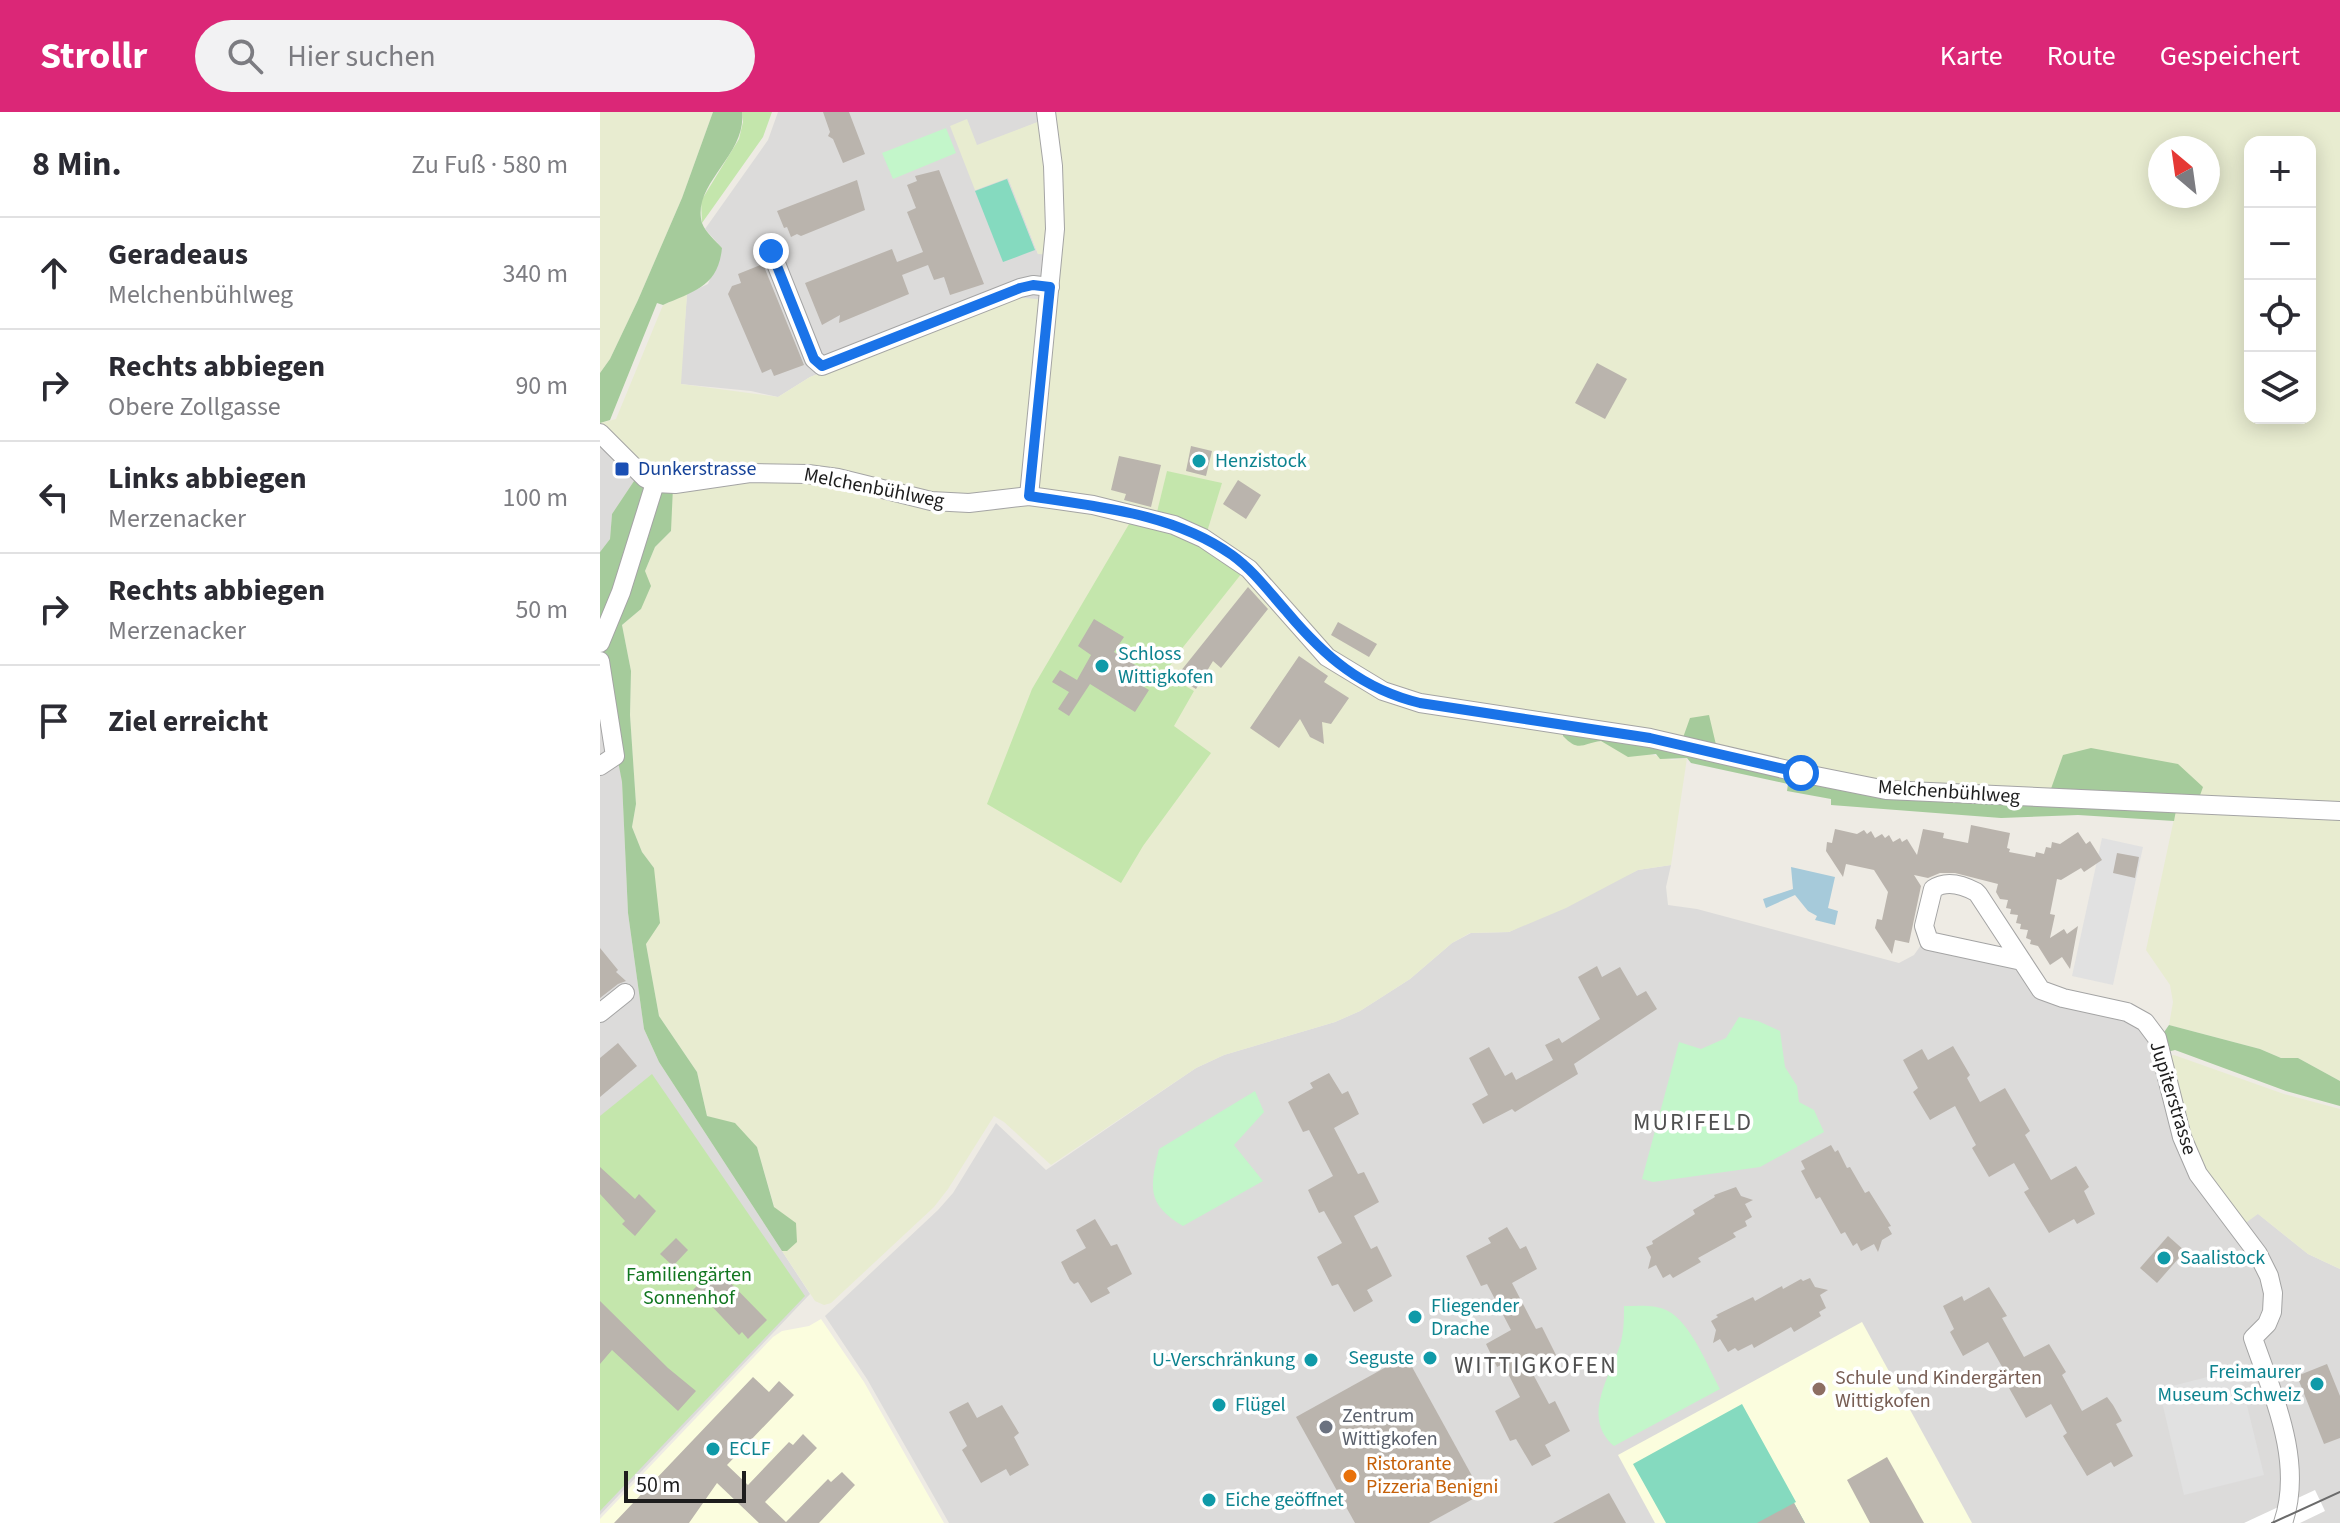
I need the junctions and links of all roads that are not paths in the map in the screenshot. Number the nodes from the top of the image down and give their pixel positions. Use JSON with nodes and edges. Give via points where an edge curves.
{"nodes":[{"id":1,"x":1046,"y":112,"type":"edge"},
{"id":2,"x":771,"y":251,"type":"dead end"},
{"id":3,"x":1050,"y":287,"type":"junction"},
{"id":4,"x":600,"y":433,"type":"edge"},
{"id":5,"x":655,"y":483,"type":"junction"},
{"id":6,"x":1029,"y":496,"type":"junction"},
{"id":7,"x":600,"y":643,"type":"edge"},
{"id":8,"x":600,"y":661,"type":"edge"},
{"id":9,"x":607,"y":761,"type":"edge"},
{"id":10,"x":2340,"y":811,"type":"edge"},
{"id":11,"x":2022,"y":961,"type":"junction"},
{"id":12,"x":625,"y":993,"type":"dead end"},
{"id":13,"x":600,"y":1013,"type":"edge"},
{"id":14,"x":2283,"y":1523,"type":"edge"}],
"edges":[{"from":1,"to":3,"type":"street","via":[[1055,229]]},
{"from":2,"to":3,"type":"street","via":[[814,359],[822,366],[1020,288]]},
{"from":3,"to":6,"type":"street"},
{"from":4,"to":5,"type":"street"},
{"from":5,"to":6,"type":"street","name":"Melchenbühlweg","via":[[790,472],[931,501]]},
{"from":5,"to":7,"type":"street"},
{"from":6,"to":10,"type":"street","name":"Melchenbühlweg","via":[[1147,517],[1203,538],[1249,569],[1327,657],[1404,699],[1650,738],[1886,790]]},
{"from":8,"to":9,"type":"street"},
{"from":11,"to":11,"type":"street","name":"Jupiterstrasse","via":[[1976,892],[1948,883],[1933,889],[1924,926],[1929,941]]},
{"from":11,"to":14,"type":"street","name":"Jupiterstrasse","via":[[2041,990],[2127,1012],[2145,1022],[2157,1038],[2182,1137],[2198,1174],[2266,1269],[2272,1312],[2253,1338],[2286,1445],[2290,1491]]},
{"from":12,"to":13,"type":"street"}]}
